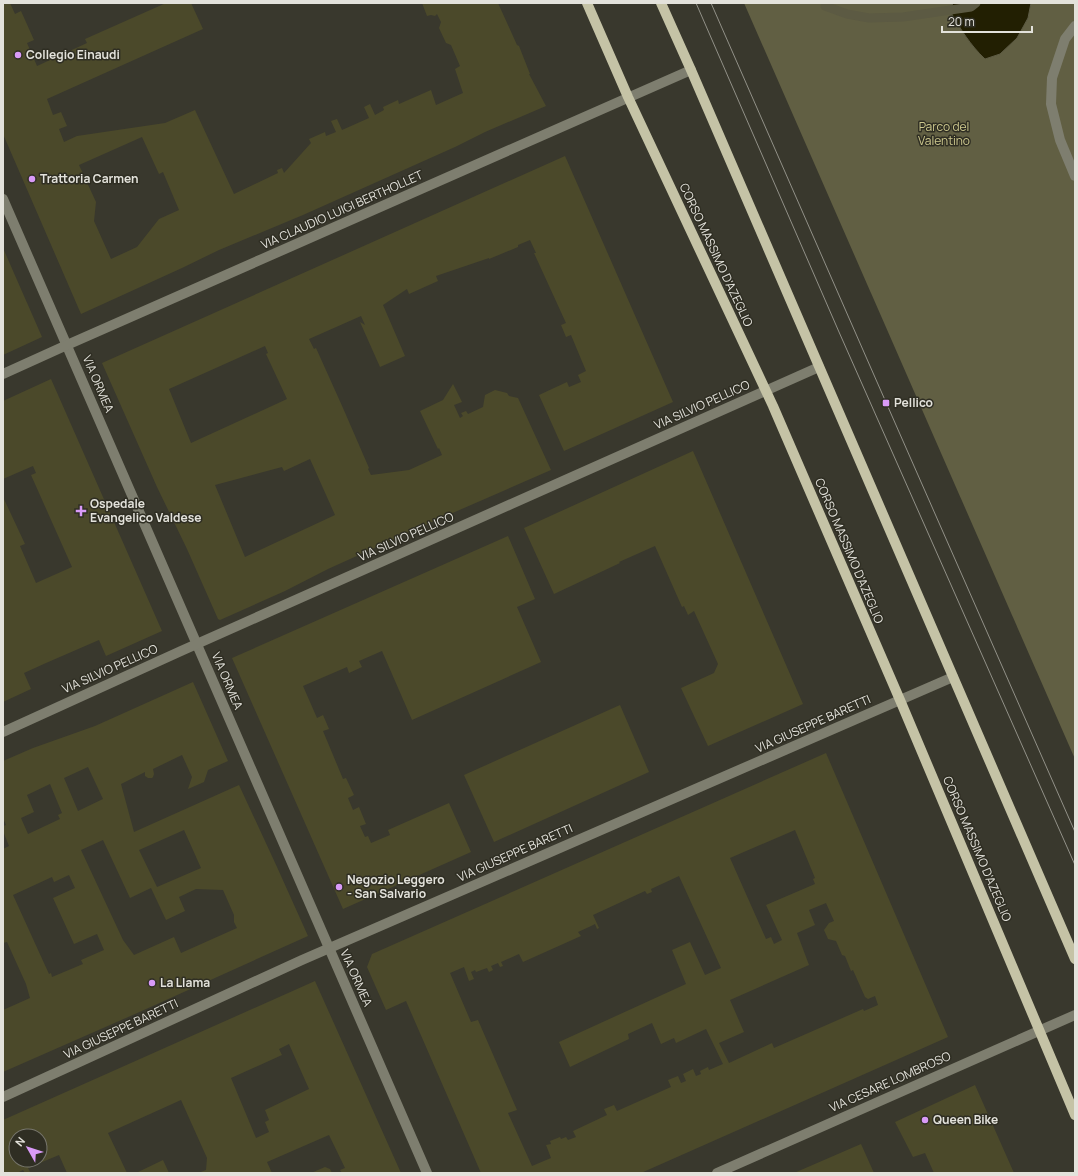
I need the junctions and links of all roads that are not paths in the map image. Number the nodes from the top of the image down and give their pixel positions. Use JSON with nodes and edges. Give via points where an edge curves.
{"nodes":[{"id":1,"x":588,"y":3,"type":"edge"},
{"id":2,"x":661,"y":3,"type":"edge"},
{"id":3,"x":1075,"y":26,"type":"edge"},
{"id":4,"x":691,"y":70,"type":"junction"},
{"id":5,"x":628,"y":97,"type":"junction"},
{"id":6,"x":1075,"y":176,"type":"edge"},
{"id":7,"x":3,"y":200,"type":"edge"},
{"id":8,"x":67,"y":345,"type":"junction"},
{"id":9,"x":819,"y":367,"type":"junction"},
{"id":10,"x":3,"y":374,"type":"edge"},
{"id":11,"x":766,"y":391,"type":"junction"},
{"id":12,"x":197,"y":644,"type":"junction"},
{"id":13,"x":953,"y":677,"type":"junction"},
{"id":14,"x":900,"y":700,"type":"junction"},
{"id":15,"x":3,"y":732,"type":"edge"},
{"id":16,"x":329,"y":948,"type":"junction"},
{"id":17,"x":1075,"y":959,"type":"edge"},
{"id":18,"x":1075,"y":1015,"type":"edge"},
{"id":19,"x":1039,"y":1030,"type":"junction"},
{"id":20,"x":3,"y":1097,"type":"edge"},
{"id":21,"x":1075,"y":1115,"type":"edge"},
{"id":22,"x":427,"y":1173,"type":"edge"},
{"id":23,"x":717,"y":1173,"type":"edge"}],
"edges":[{"from":1,"to":5,"type":"main road","name":"CORSO MASSIMO D'AZEGLIO"},
{"from":2,"to":4,"type":"main road"},
{"from":3,"to":6,"type":"street","via":[[1065,39],[1052,78],[1051,104],[1060,140]]},
{"from":4,"to":5,"type":"street","name":"VIA CLAUDIO LUIGI BERTHOLLET"},
{"from":4,"to":9,"type":"main road"},
{"from":5,"to":8,"type":"street","name":"VIA CLAUDIO LUIGI BERTHOLLET"},
{"from":5,"to":11,"type":"main road","name":"CORSO MASSIMO D'AZEGLIO"},
{"from":7,"to":8,"type":"street","name":"VIA ORMEA"},
{"from":8,"to":10,"type":"street","name":"VIA CLAUDIO LUIGI BERTHOLLET"},
{"from":8,"to":12,"type":"street","name":"VIA ORMEA"},
{"from":9,"to":11,"type":"street","name":"VIA SILVIO PELLICO"},
{"from":9,"to":13,"type":"main road"},
{"from":11,"to":12,"type":"street","name":"VIA SILVIO PELLICO"},
{"from":11,"to":14,"type":"main road","name":"CORSO MASSIMO D'AZEGLIO"},
{"from":12,"to":15,"type":"street","name":"VIA SILVIO PELLICO"},
{"from":12,"to":16,"type":"street","name":"VIA ORMEA"},
{"from":13,"to":14,"type":"street","name":"VIA GIUSEPPE BARETTI"},
{"from":13,"to":17,"type":"main road"},
{"from":14,"to":16,"type":"street","name":"VIA GIUSEPPE BARETTI"},
{"from":14,"to":19,"type":"main road","name":"CORSO MASSIMO D'AZEGLIO"},
{"from":16,"to":20,"type":"street","name":"VIA GIUSEPPE BARETTI"},
{"from":16,"to":22,"type":"street","name":"VIA ORMEA"},
{"from":18,"to":19,"type":"street","name":"VIA CESARE LOMBROSO"},
{"from":19,"to":21,"type":"main road","name":"CORSO MASSIMO D'AZEGLIO"},
{"from":19,"to":23,"type":"street","name":"VIA CESARE LOMBROSO"}]}
